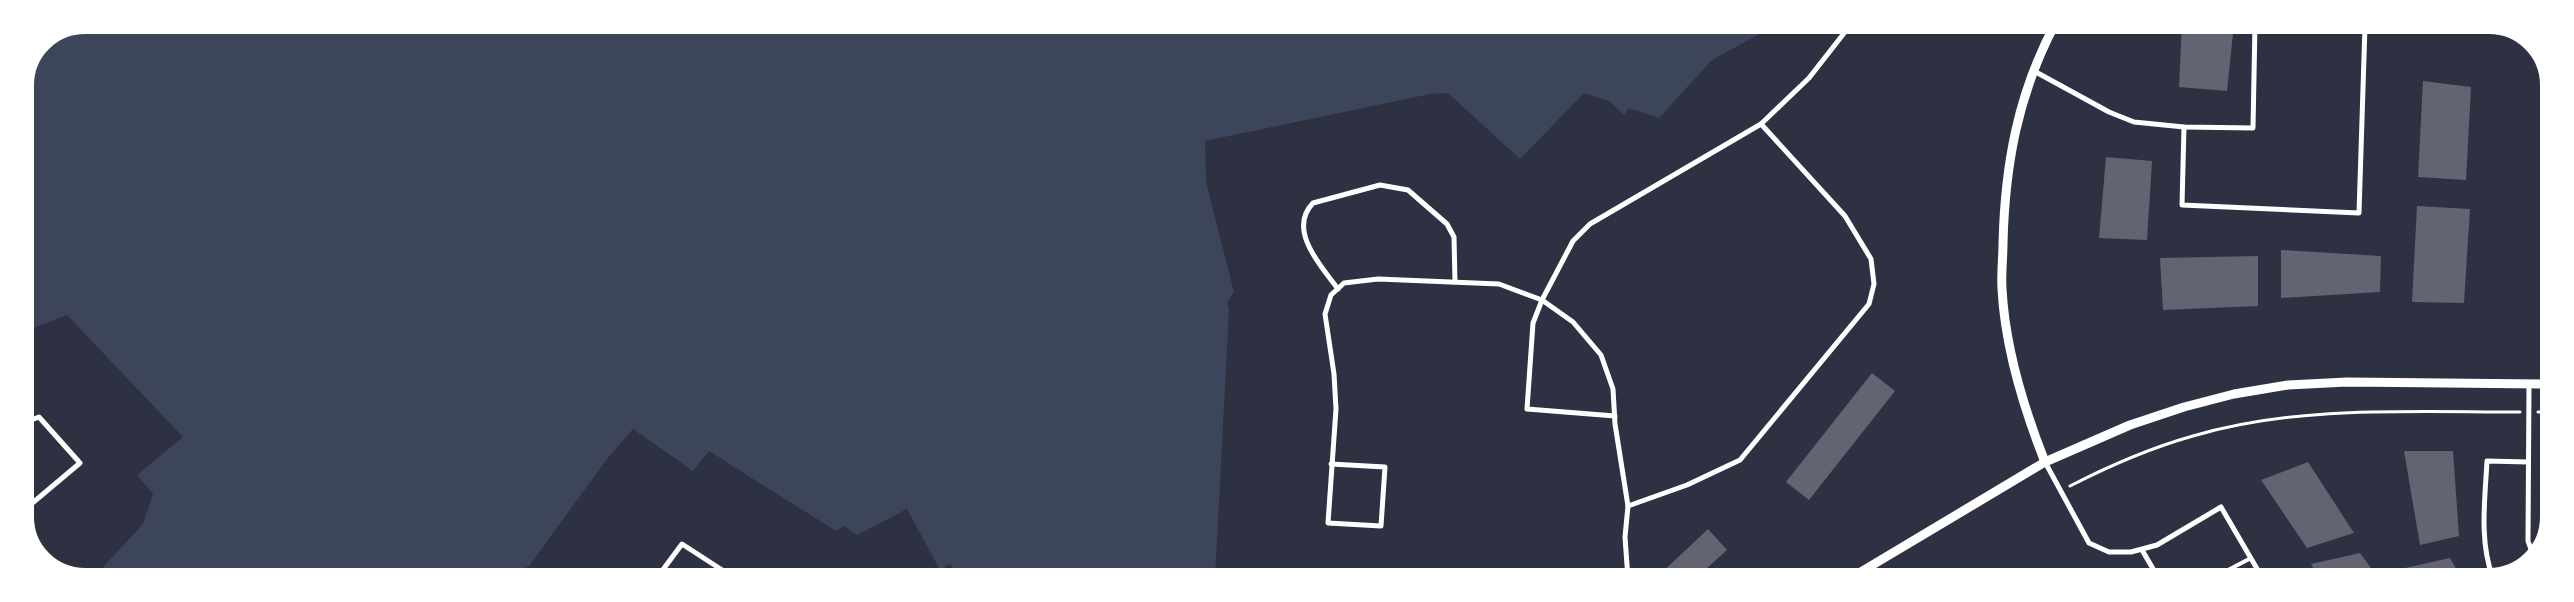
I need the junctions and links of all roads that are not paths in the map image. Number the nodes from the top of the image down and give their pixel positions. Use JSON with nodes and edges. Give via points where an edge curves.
{"nodes":[{"id":1,"x":1846,"y":31,"type":"edge"},
{"id":2,"x":2053,"y":31,"type":"edge"},
{"id":3,"x":2255,"y":31,"type":"edge"},
{"id":4,"x":2365,"y":31,"type":"edge"},
{"id":5,"x":2034,"y":70,"type":"junction"},
{"id":6,"x":1761,"y":124,"type":"junction"},
{"id":7,"x":2184,"y":127,"type":"junction"},
{"id":8,"x":1455,"y":282,"type":"junction"},
{"id":9,"x":1338,"y":289,"type":"junction"},
{"id":10,"x":1542,"y":300,"type":"junction"},
{"id":11,"x":2529,"y":384,"type":"junction"},
{"id":12,"x":2543,"y":384,"type":"edge"},
{"id":13,"x":1615,"y":416,"type":"junction"},
{"id":14,"x":31,"y":420,"type":"edge"},
{"id":15,"x":2045,"y":462,"type":"junction"},
{"id":16,"x":2528,"y":462,"type":"junction"},
{"id":17,"x":1331,"y":464,"type":"junction"},
{"id":18,"x":31,"y":504,"type":"edge"},
{"id":19,"x":1628,"y":506,"type":"junction"},
{"id":20,"x":2142,"y":550,"type":"junction"},
{"id":21,"x":2531,"y":550,"type":"edge"},
{"id":22,"x":2251,"y":558,"type":"junction"},
{"id":23,"x":661,"y":571,"type":"edge"},
{"id":24,"x":724,"y":571,"type":"edge"},
{"id":25,"x":1627,"y":571,"type":"edge"},
{"id":26,"x":1862,"y":571,"type":"edge"},
{"id":27,"x":2154,"y":571,"type":"edge"},
{"id":28,"x":2226,"y":571,"type":"edge"},
{"id":29,"x":2258,"y":571,"type":"edge"},
{"id":30,"x":2490,"y":571,"type":"edge"}],
"edges":[{"from":1,"to":6,"type":"street","via":[[1809,78]]},
{"from":2,"to":5,"type":"street"},
{"from":3,"to":7,"type":"street","via":[[2253,128]]},
{"from":4,"to":7,"type":"street","via":[[2359,213],[2182,205]]},
{"from":5,"to":7,"type":"street","via":[[2109,112],[2134,122]]},
{"from":5,"to":15,"type":"street","via":[[2010,147],[2004,198],[2002,289],[2015,370]]},
{"from":6,"to":10,"type":"street","via":[[1590,224],[1574,241]]},
{"from":6,"to":19,"type":"street","via":[[1845,216],[1866,250],[1871,259],[1874,284],[1869,304],[1740,460],[1687,485]]},
{"from":8,"to":9,"type":"street","via":[[1378,279],[1344,282]]},
{"from":8,"to":9,"type":"street","via":[[1454,237],[1447,224],[1408,190],[1380,185],[1313,203],[1306,210],[1303,224],[1307,244]]},
{"from":8,"to":10,"type":"street","via":[[1499,284]]},
{"from":9,"to":17,"type":"street","via":[[1331,295],[1325,314],[1336,410]]},
{"from":10,"to":13,"type":"street","via":[[1573,322],[1602,355],[1613,389]]},
{"from":10,"to":13,"type":"street","via":[[1533,323],[1527,409]]},
{"from":11,"to":12,"type":"street"},
{"from":11,"to":15,"type":"street","via":[[2288,384],[2234,394],[2130,425]]},
{"from":11,"to":16,"type":"street"},
{"from":13,"to":19,"type":"street"},
{"from":14,"to":18,"type":"street","via":[[39,417],[80,463]]},
{"from":15,"to":20,"type":"street","via":[[2090,543],[2109,552]]},
{"from":15,"to":26,"type":"street"},
{"from":16,"to":21,"type":"street","via":[[2528,541]]},
{"from":16,"to":30,"type":"street","via":[[2487,462],[2484,529]]},
{"from":17,"to":17,"type":"street","via":[[1385,467],[1381,526],[1328,523]]},
{"from":19,"to":25,"type":"street","via":[[1625,537]]},
{"from":20,"to":22,"type":"street","via":[[2157,545],[2221,507]]},
{"from":20,"to":27,"type":"street"},
{"from":22,"to":28,"type":"lane"},
{"from":22,"to":29,"type":"street"},
{"from":23,"to":24,"type":"street","via":[[682,544]]}]}
